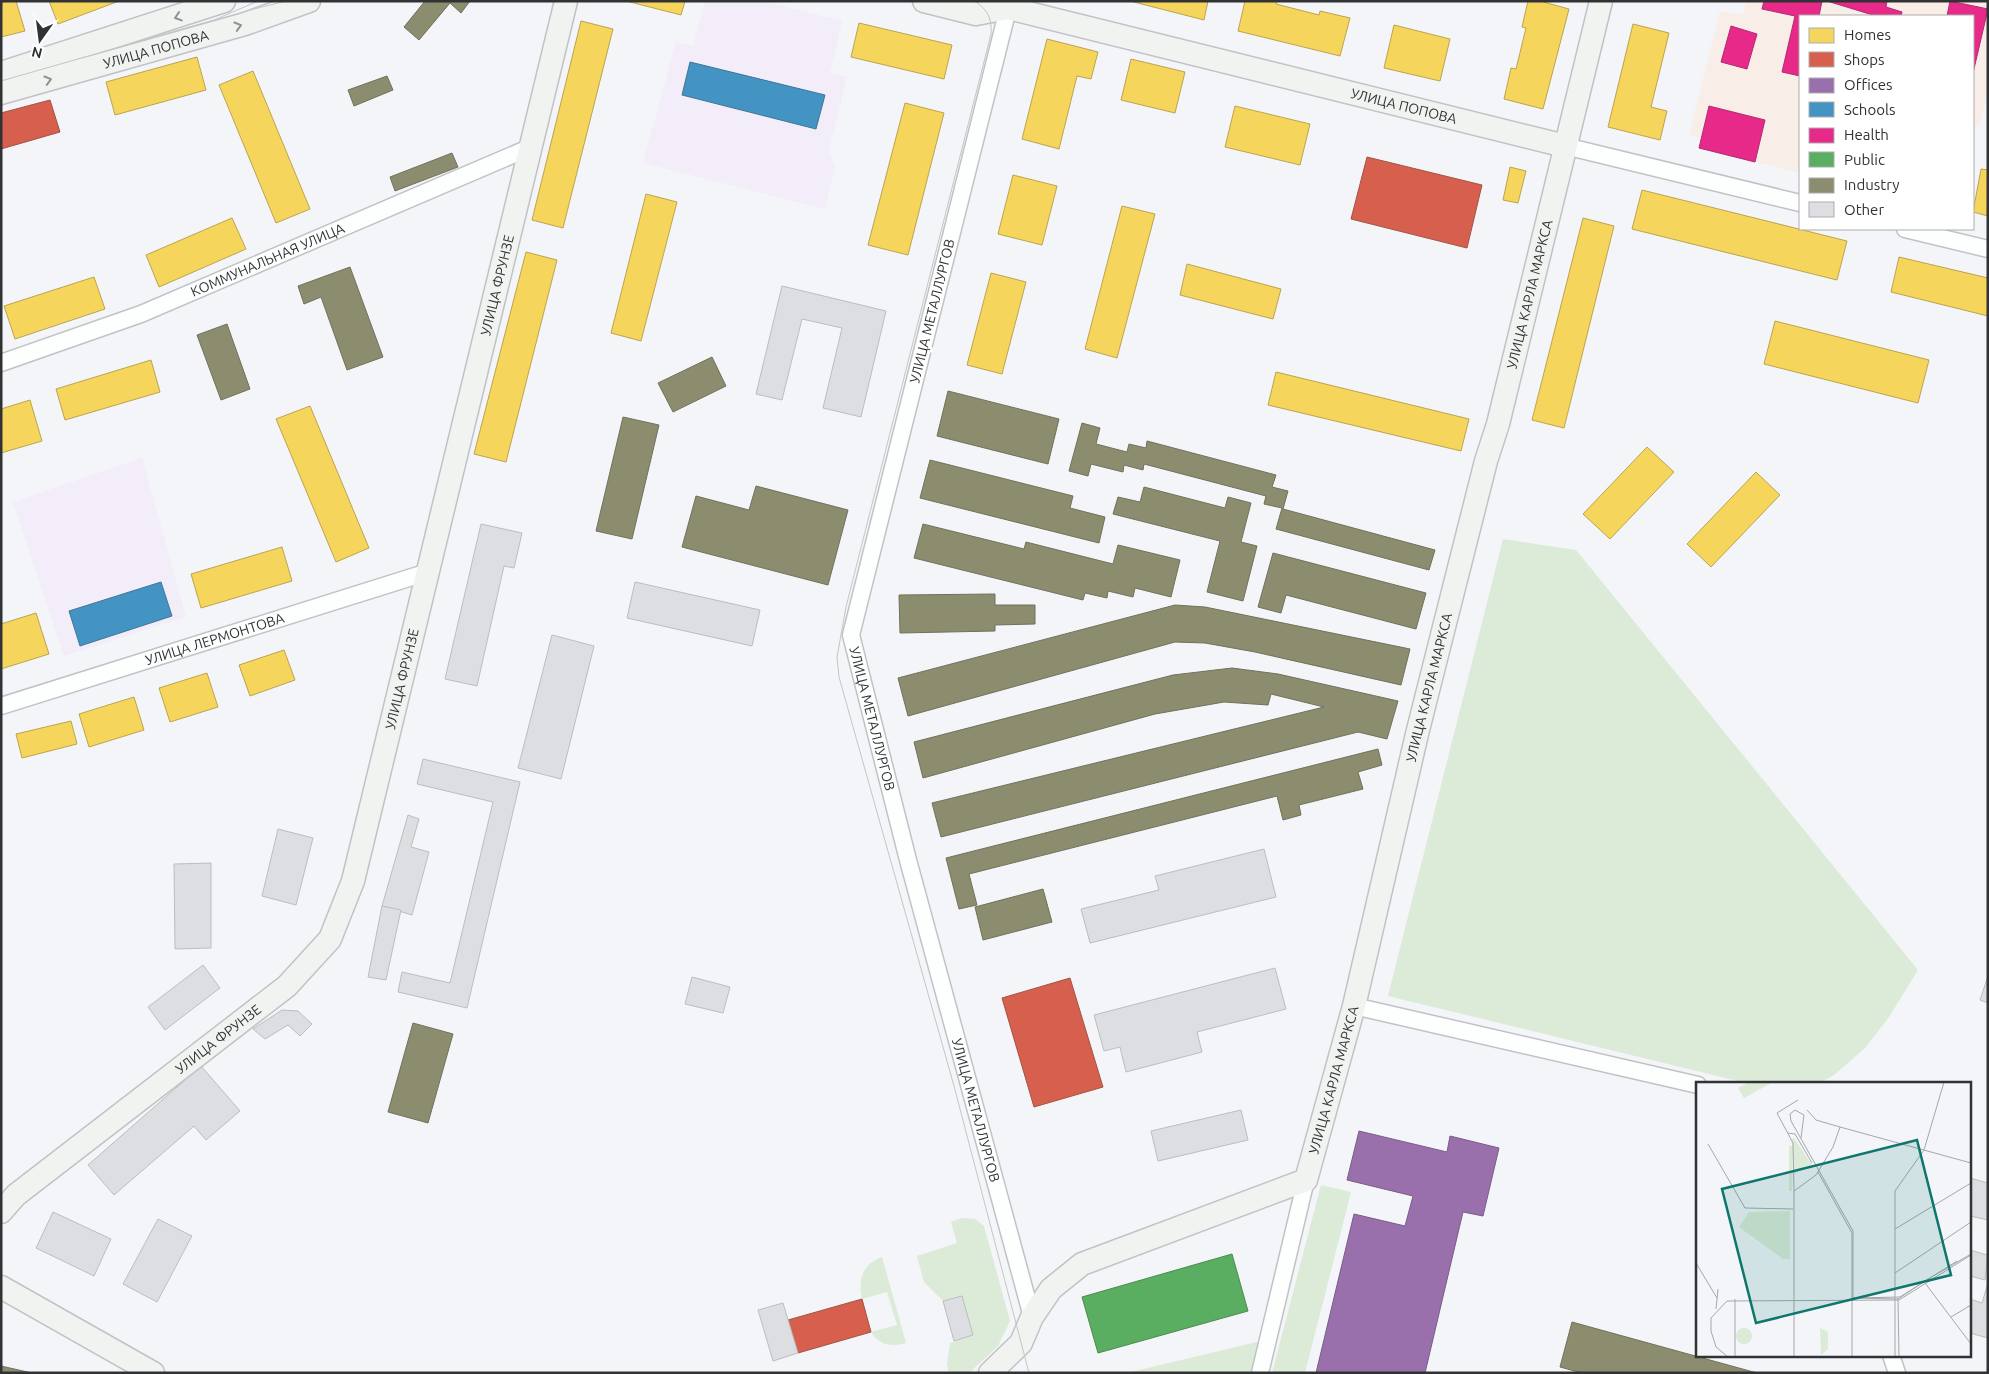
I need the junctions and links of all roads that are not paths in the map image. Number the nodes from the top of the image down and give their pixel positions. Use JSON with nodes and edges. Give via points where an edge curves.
{"nodes":[{"id":1,"x":224,"y":1,"type":"edge"},
{"id":2,"x":310,"y":1,"type":"edge"},
{"id":3,"x":566,"y":1,"type":"edge"},
{"id":4,"x":924,"y":1,"type":"edge"},
{"id":5,"x":1601,"y":1,"type":"edge"},
{"id":6,"x":1005,"y":4,"type":"edge"},
{"id":7,"x":274,"y":8,"type":"edge"},
{"id":8,"x":1,"y":73,"type":"edge"},
{"id":9,"x":1,"y":93,"type":"edge"},
{"id":10,"x":1565,"y":146,"type":"junction"},
{"id":11,"x":531,"y":147,"type":"junction"},
{"id":12,"x":1799,"y":204,"type":"edge"},
{"id":13,"x":1909,"y":230,"type":"edge"},
{"id":14,"x":1988,"y":249,"type":"edge"},
{"id":15,"x":1,"y":363,"type":"edge"},
{"id":16,"x":428,"y":572,"type":"junction"},
{"id":17,"x":1,"y":706,"type":"edge"},
{"id":18,"x":1354,"y":1006,"type":"junction"},
{"id":19,"x":1696,"y":1085,"type":"edge"},
{"id":20,"x":1306,"y":1180,"type":"junction"},
{"id":21,"x":1,"y":1212,"type":"edge"},
{"id":22,"x":1,"y":1286,"type":"edge"},
{"id":23,"x":1032,"y":1316,"type":"junction"},
{"id":24,"x":1891,"y":1356,"type":"edge"},
{"id":25,"x":153,"y":1373,"type":"edge"},
{"id":26,"x":990,"y":1373,"type":"edge"},
{"id":27,"x":1260,"y":1373,"type":"edge"},
{"id":28,"x":1897,"y":1373,"type":"edge"}],
"edges":[{"from":1,"to":8,"type":"street","name":"УЛИЦА ПОПОВА","one_way":true},
{"from":2,"to":7,"type":"street","name":"УЛИЦА ПОПОВА"},
{"from":3,"to":11,"type":"street","name":"УЛИЦА ФРУНЗЕ"},
{"from":4,"to":6,"type":"street","name":"УЛИЦА ПОПОВА","via":[[976,14]]},
{"from":5,"to":10,"type":"street","name":"УЛИЦА КАРЛА МАРКСА"},
{"from":6,"to":10,"type":"street","name":"УЛИЦА ПОПОВА"},
{"from":6,"to":23,"type":"street","name":"УЛИЦА МЕТАЛЛУРГОВ","via":[[851,635],[908,860]]},
{"from":9,"to":7,"type":"street","name":"УЛИЦА ПОПОВА","one_way":true},
{"from":10,"to":12,"type":"street","name":"УЛИЦА ПОПОВА"},
{"from":10,"to":18,"type":"street","name":"УЛИЦА КАРЛА МАРКСА","via":[[1418,734]]},
{"from":11,"to":15,"type":"street","name":"КОММУНАЛЬНАЯ УЛИЦА","via":[[140,314]]},
{"from":11,"to":16,"type":"street","name":"УЛИЦА ФРУНЗЕ"},
{"from":13,"to":14,"type":"street"},
{"from":16,"to":17,"type":"street","name":"УЛИЦА ЛЕРМОНТОВА"},
{"from":16,"to":21,"type":"street","name":"УЛИЦА ФРУНЗЕ","via":[[353,880],[330,939],[287,986],[16,1195]]},
{"from":18,"to":19,"type":"street"},
{"from":18,"to":20,"type":"street","name":"УЛИЦА КАРЛА МАРКСА"},
{"from":20,"to":23,"type":"street","via":[[1082,1264],[1051,1289]]},
{"from":20,"to":27,"type":"street","name":"УЛИЦА КАРЛА МАРКСА"},
{"from":22,"to":25,"type":"street"},
{"from":23,"to":26,"type":"street","via":[[1021,1343]]},
{"from":24,"to":28,"type":"street"}]}
